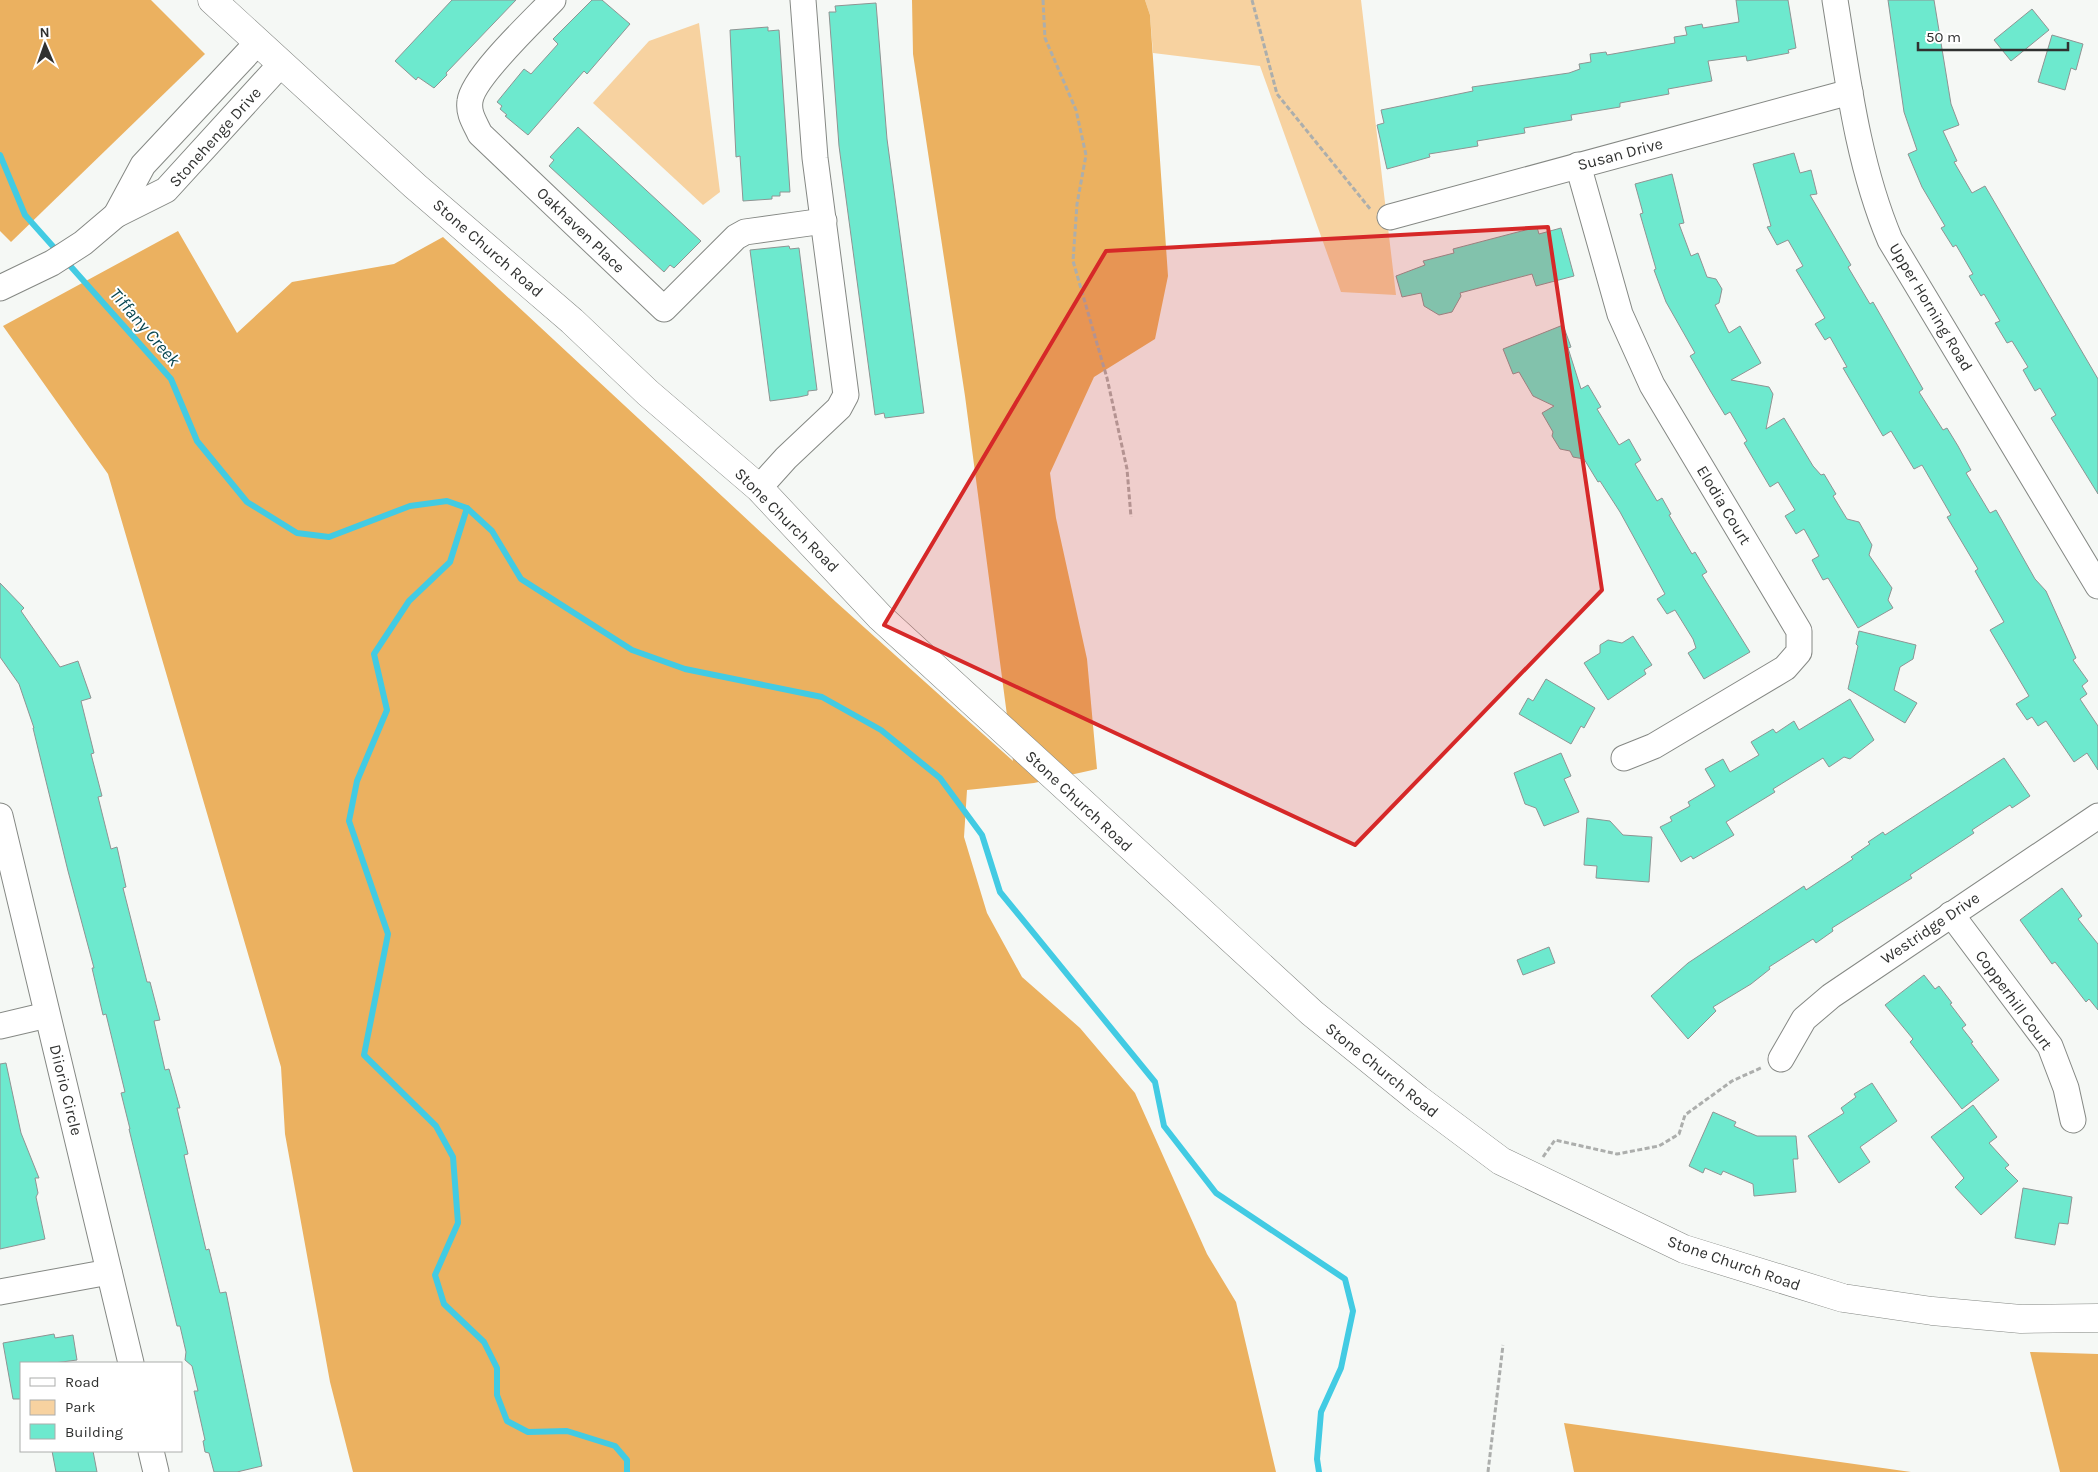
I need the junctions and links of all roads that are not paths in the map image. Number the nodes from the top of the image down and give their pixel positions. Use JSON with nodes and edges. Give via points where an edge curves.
{"nodes":[{"id":1,"x":212,"y":0,"type":"edge"},
{"id":2,"x":553,"y":0,"type":"edge"},
{"id":3,"x":802,"y":0,"type":"edge"},
{"id":4,"x":1835,"y":0,"type":"edge"},
{"id":5,"x":258,"y":42,"type":"junction"},
{"id":6,"x":281,"y":64,"type":"junction"},
{"id":7,"x":1850,"y":92,"type":"junction"},
{"id":8,"x":1578,"y":164,"type":"junction"},
{"id":9,"x":116,"y":215,"type":"junction"},
{"id":10,"x":1390,"y":217,"type":"road end"},
{"id":11,"x":824,"y":221,"type":"junction"},
{"id":12,"x":0,"y":288,"type":"edge"},
{"id":13,"x":760,"y":488,"type":"junction"},
{"id":14,"x":2098,"y":586,"type":"edge"},
{"id":15,"x":1624,"y":758,"type":"dead end"},
{"id":16,"x":0,"y":816,"type":"edge"},
{"id":17,"x":2098,"y":816,"type":"edge"},
{"id":18,"x":1951,"y":914,"type":"junction"},
{"id":19,"x":47,"y":1015,"type":"junction"},
{"id":20,"x":0,"y":1026,"type":"edge"},
{"id":21,"x":1781,"y":1059,"type":"road end"},
{"id":22,"x":2073,"y":1120,"type":"dead end"},
{"id":23,"x":109,"y":1272,"type":"junction"},
{"id":24,"x":0,"y":1292,"type":"edge"},
{"id":25,"x":2098,"y":1318,"type":"edge"},
{"id":26,"x":130,"y":1362,"type":"edge"},
{"id":27,"x":151,"y":1452,"type":"edge"},
{"id":28,"x":156,"y":1472,"type":"edge"}],
"edges":[{"from":1,"to":5,"type":"main road","name":"Stone Church Road"},
{"from":2,"to":11,"type":"street","name":"Oakhaven Place","via":[[478,80],[470,100],[470,114],[480,134],[664,309],[736,237],[745,232]]},
{"from":3,"to":11,"type":"street","via":[[815,158]]},
{"from":4,"to":7,"type":"street","name":"Upper Horning Road"},
{"from":5,"to":6,"type":"main road","name":"Stone Church Road"},
{"from":5,"to":9,"type":"street","name":"Stonehenge Drive","via":[[143,165]]},
{"from":6,"to":9,"type":"street","name":"Stonehenge Drive","via":[[166,190]]},
{"from":6,"to":13,"type":"main road","name":"Stone Church Road","via":[[407,179],[572,321],[648,393]]},
{"from":7,"to":8,"type":"street","name":"Susan Drive"},
{"from":7,"to":14,"type":"street","name":"Upper Horning Road","via":[[1868,181],[1890,240]]},
{"from":8,"to":10,"type":"street","name":"Susan Drive"},
{"from":8,"to":15,"type":"street","name":"Elodia Court","via":[[1620,314],[1652,385],[1799,631],[1799,652],[1785,668],[1654,746]]},
{"from":9,"to":12,"type":"street","name":"Stonehenge Drive","via":[[84,243],[52,263]]},
{"from":11,"to":13,"type":"street","via":[[846,395],[839,408],[786,458]]},
{"from":13,"to":25,"type":"main road","name":"Stone Church Road","via":[[880,617],[1312,1013],[1418,1100],[1501,1161],[1684,1249],[1843,1298],[1932,1312],[2001,1317]]},
{"from":16,"to":19,"type":"street","name":"Diiorio Circle"},
{"from":17,"to":18,"type":"street","name":"Westridge Drive"},
{"from":18,"to":21,"type":"street","name":"Westridge Drive","via":[[1831,996],[1804,1019]]},
{"from":18,"to":22,"type":"street","name":"Copperhill Court","via":[[2050,1046],[2066,1088]]},
{"from":19,"to":20,"type":"street"},
{"from":19,"to":23,"type":"street","name":"Diiorio Circle"},
{"from":23,"to":24,"type":"street"},
{"from":23,"to":26,"type":"street","name":"Diiorio Circle"},
{"from":27,"to":28,"type":"street"}]}
